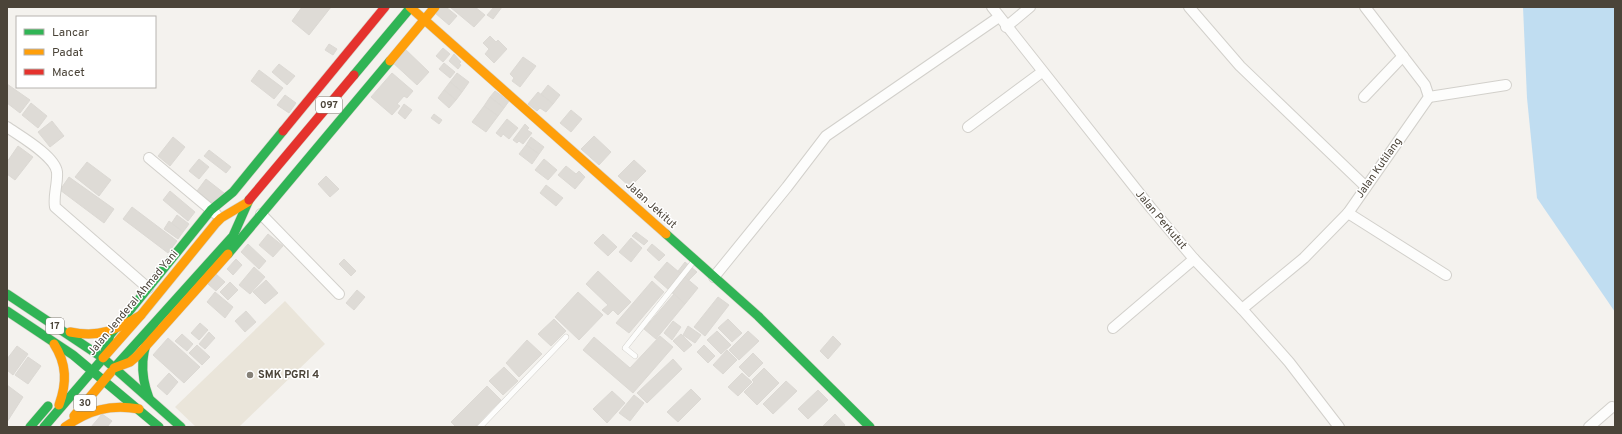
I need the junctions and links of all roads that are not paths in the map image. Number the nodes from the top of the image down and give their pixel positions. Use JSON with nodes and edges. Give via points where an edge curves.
{"nodes":[{"id":1,"x":386,"y":7,"type":"edge"},
{"id":2,"x":410,"y":7,"type":"edge"},
{"id":3,"x":434,"y":7,"type":"edge"},
{"id":4,"x":992,"y":7,"type":"edge"},
{"id":5,"x":1030,"y":7,"type":"edge"},
{"id":6,"x":1189,"y":7,"type":"edge"},
{"id":7,"x":1365,"y":7,"type":"edge"},
{"id":8,"x":999,"y":17,"type":"junction"},
{"id":9,"x":424,"y":19,"type":"junction"},
{"id":10,"x":1006,"y":27,"type":"junction"},
{"id":11,"x":1403,"y":56,"type":"junction"},
{"id":12,"x":1042,"y":72,"type":"junction"},
{"id":13,"x":1506,"y":85,"type":"dead end"},
{"id":14,"x":1364,"y":97,"type":"dead end"},
{"id":15,"x":1429,"y":97,"type":"junction"},
{"id":16,"x":7,"y":127,"type":"edge"},
{"id":17,"x":968,"y":128,"type":"dead end"},
{"id":18,"x":148,"y":158,"type":"dead end"},
{"id":19,"x":1366,"y":187,"type":"junction"},
{"id":20,"x":248,"y":202,"type":"junction"},
{"id":21,"x":211,"y":210,"type":"junction"},
{"id":22,"x":1348,"y":213,"type":"junction"},
{"id":23,"x":261,"y":214,"type":"junction"},
{"id":24,"x":221,"y":218,"type":"junction"},
{"id":25,"x":1194,"y":258,"type":"junction"},
{"id":26,"x":695,"y":260,"type":"junction"},
{"id":27,"x":1446,"y":275,"type":"dead end"},
{"id":28,"x":714,"y":277,"type":"junction"},
{"id":29,"x":148,"y":288,"type":"junction"},
{"id":30,"x":7,"y":294,"type":"edge"},
{"id":31,"x":339,"y":294,"type":"dead end"},
{"id":32,"x":1242,"y":309,"type":"junction"},
{"id":33,"x":7,"y":311,"type":"edge"},
{"id":34,"x":141,"y":315,"type":"junction"},
{"id":35,"x":154,"y":325,"type":"junction"},
{"id":36,"x":1113,"y":328,"type":"dead end"},
{"id":37,"x":61,"y":329,"type":"junction"},
{"id":38,"x":114,"y":331,"type":"junction"},
{"id":39,"x":566,"y":337,"type":"dead end"},
{"id":40,"x":52,"y":341,"type":"junction"},
{"id":41,"x":144,"y":348,"type":"junction"},
{"id":42,"x":635,"y":356,"type":"dead end"},
{"id":43,"x":103,"y":358,"type":"junction"},
{"id":44,"x":114,"y":368,"type":"junction"},
{"id":45,"x":92,"y":370,"type":"junction"},
{"id":46,"x":104,"y":380,"type":"junction"},
{"id":47,"x":65,"y":386,"type":"junction"},
{"id":48,"x":150,"y":399,"type":"junction"},
{"id":49,"x":1612,"y":408,"type":"dead end"},
{"id":50,"x":140,"y":409,"type":"junction"},
{"id":51,"x":53,"y":416,"type":"junction"},
{"id":52,"x":30,"y":427,"type":"edge"},
{"id":53,"x":44,"y":427,"type":"edge"},
{"id":54,"x":65,"y":427,"type":"edge"},
{"id":55,"x":159,"y":427,"type":"edge"},
{"id":56,"x":181,"y":427,"type":"edge"},
{"id":57,"x":480,"y":427,"type":"edge"},
{"id":58,"x":870,"y":427,"type":"edge"},
{"id":59,"x":1339,"y":427,"type":"edge"},
{"id":60,"x":1589,"y":427,"type":"edge"}],
"edges":[{"from":1,"to":21,"type":"main road","via":[[233,192]]},
{"from":2,"to":9,"type":"main road","name":"Jalan Jekitut"},
{"from":2,"to":20,"type":"main road","name":"Jalan Jenderal Ahmad Yani","number":"097"},
{"from":3,"to":9,"type":"main road"},
{"from":4,"to":8,"type":"street","name":"Jalan Perkutut"},
{"from":5,"to":10,"type":"street"},
{"from":6,"to":19,"type":"street","via":[[1240,66]]},
{"from":7,"to":11,"type":"street"},
{"from":8,"to":10,"type":"street","name":"Jalan Perkutut"},
{"from":8,"to":28,"type":"street","via":[[826,136]]},
{"from":9,"to":23,"type":"main road"},
{"from":9,"to":26,"type":"main road","name":"Jalan Jekitut"},
{"from":10,"to":12,"type":"street","name":"Jalan Perkutut"},
{"from":11,"to":14,"type":"street"},
{"from":11,"to":15,"type":"street","via":[[1425,85]]},
{"from":12,"to":17,"type":"street"},
{"from":12,"to":25,"type":"street","name":"Jalan Perkutut"},
{"from":13,"to":15,"type":"street"},
{"from":15,"to":19,"type":"street","name":"Jalan Kutilang"},
{"from":16,"to":29,"type":"street","via":[[54,163],[57,173],[53,199],[55,207]]},
{"from":18,"to":21,"type":"street"},
{"from":19,"to":22,"type":"street","name":"Jalan Kutilang"},
{"from":20,"to":24,"type":"main road","name":"Jalan Jenderal Ahmad Yani","number":"097"},
{"from":20,"to":35,"type":"main road","name":"Jalan Jenderal Ahmad Yani","number":"097","via":[[233,236]]},
{"from":21,"to":24,"type":"street"},
{"from":21,"to":29,"type":"main road"},
{"from":22,"to":27,"type":"street"},
{"from":22,"to":32,"type":"street","name":"Jalan Kutilang","via":[[1304,258]]},
{"from":23,"to":31,"type":"street"},
{"from":23,"to":41,"type":"main road"},
{"from":24,"to":34,"type":"main road","name":"Jalan Jenderal Ahmad Yani","number":"097"},
{"from":25,"to":32,"type":"street","name":"Jalan Perkutut"},
{"from":25,"to":36,"type":"street"},
{"from":26,"to":28,"type":"main road","name":"Jalan Jekitut"},
{"from":26,"to":42,"type":"lane","via":[[625,348]]},
{"from":28,"to":58,"type":"main road","name":"Jalan Jekitut","via":[[758,316]]},
{"from":29,"to":38,"type":"main road"},
{"from":30,"to":37,"type":"main road","number":"17"},
{"from":32,"to":59,"type":"street","name":"Jalan Perkutut","via":[[1289,362]]},
{"from":33,"to":40,"type":"main road","number":"17"},
{"from":34,"to":38,"type":"main road"},
{"from":34,"to":43,"type":"main road","name":"Jalan Jenderal Ahmad Yani","number":"097"},
{"from":35,"to":41,"type":"main road"},
{"from":35,"to":44,"type":"main road","name":"Jalan Jenderal Ahmad Yani","number":"097"},
{"from":37,"to":38,"type":"main road","via":[[93,336]]},
{"from":37,"to":43,"type":"main road","number":"17"},
{"from":38,"to":43,"type":"main road","via":[[106,343]]},
{"from":39,"to":57,"type":"lane"},
{"from":40,"to":45,"type":"main road","number":"17"},
{"from":40,"to":47,"type":"main road","via":[[64,363]]},
{"from":41,"to":44,"type":"main road","via":[[130,362]]},
{"from":41,"to":48,"type":"main road","via":[[142,383]]},
{"from":43,"to":44,"type":"main road","number":"17"},
{"from":43,"to":45,"type":"main road","name":"Jalan Jenderal Ahmad Yani","number":"30"},
{"from":44,"to":46,"type":"main road","name":"Jalan Jenderal Ahmad Yani","number":"30"},
{"from":44,"to":48,"type":"main road","number":"17"},
{"from":45,"to":46,"type":"main road","number":"17"},
{"from":45,"to":51,"type":"main road","name":"Jalan Jenderal Ahmad Yani","number":"30"},
{"from":46,"to":50,"type":"main road","number":"17"},
{"from":46,"to":54,"type":"main road","name":"Jalan Jenderal Ahmad Yani","number":"30"},
{"from":47,"to":51,"type":"main road"},
{"from":47,"to":52,"type":"main road","number":"30"},
{"from":48,"to":56,"type":"main road","number":"17"},
{"from":49,"to":60,"type":"street"},
{"from":50,"to":54,"type":"main road","via":[[114,406],[96,409]]},
{"from":50,"to":55,"type":"main road","number":"17"},
{"from":51,"to":53,"type":"main road","name":"Jalan Jenderal Ahmad Yani","number":"30"}]}
